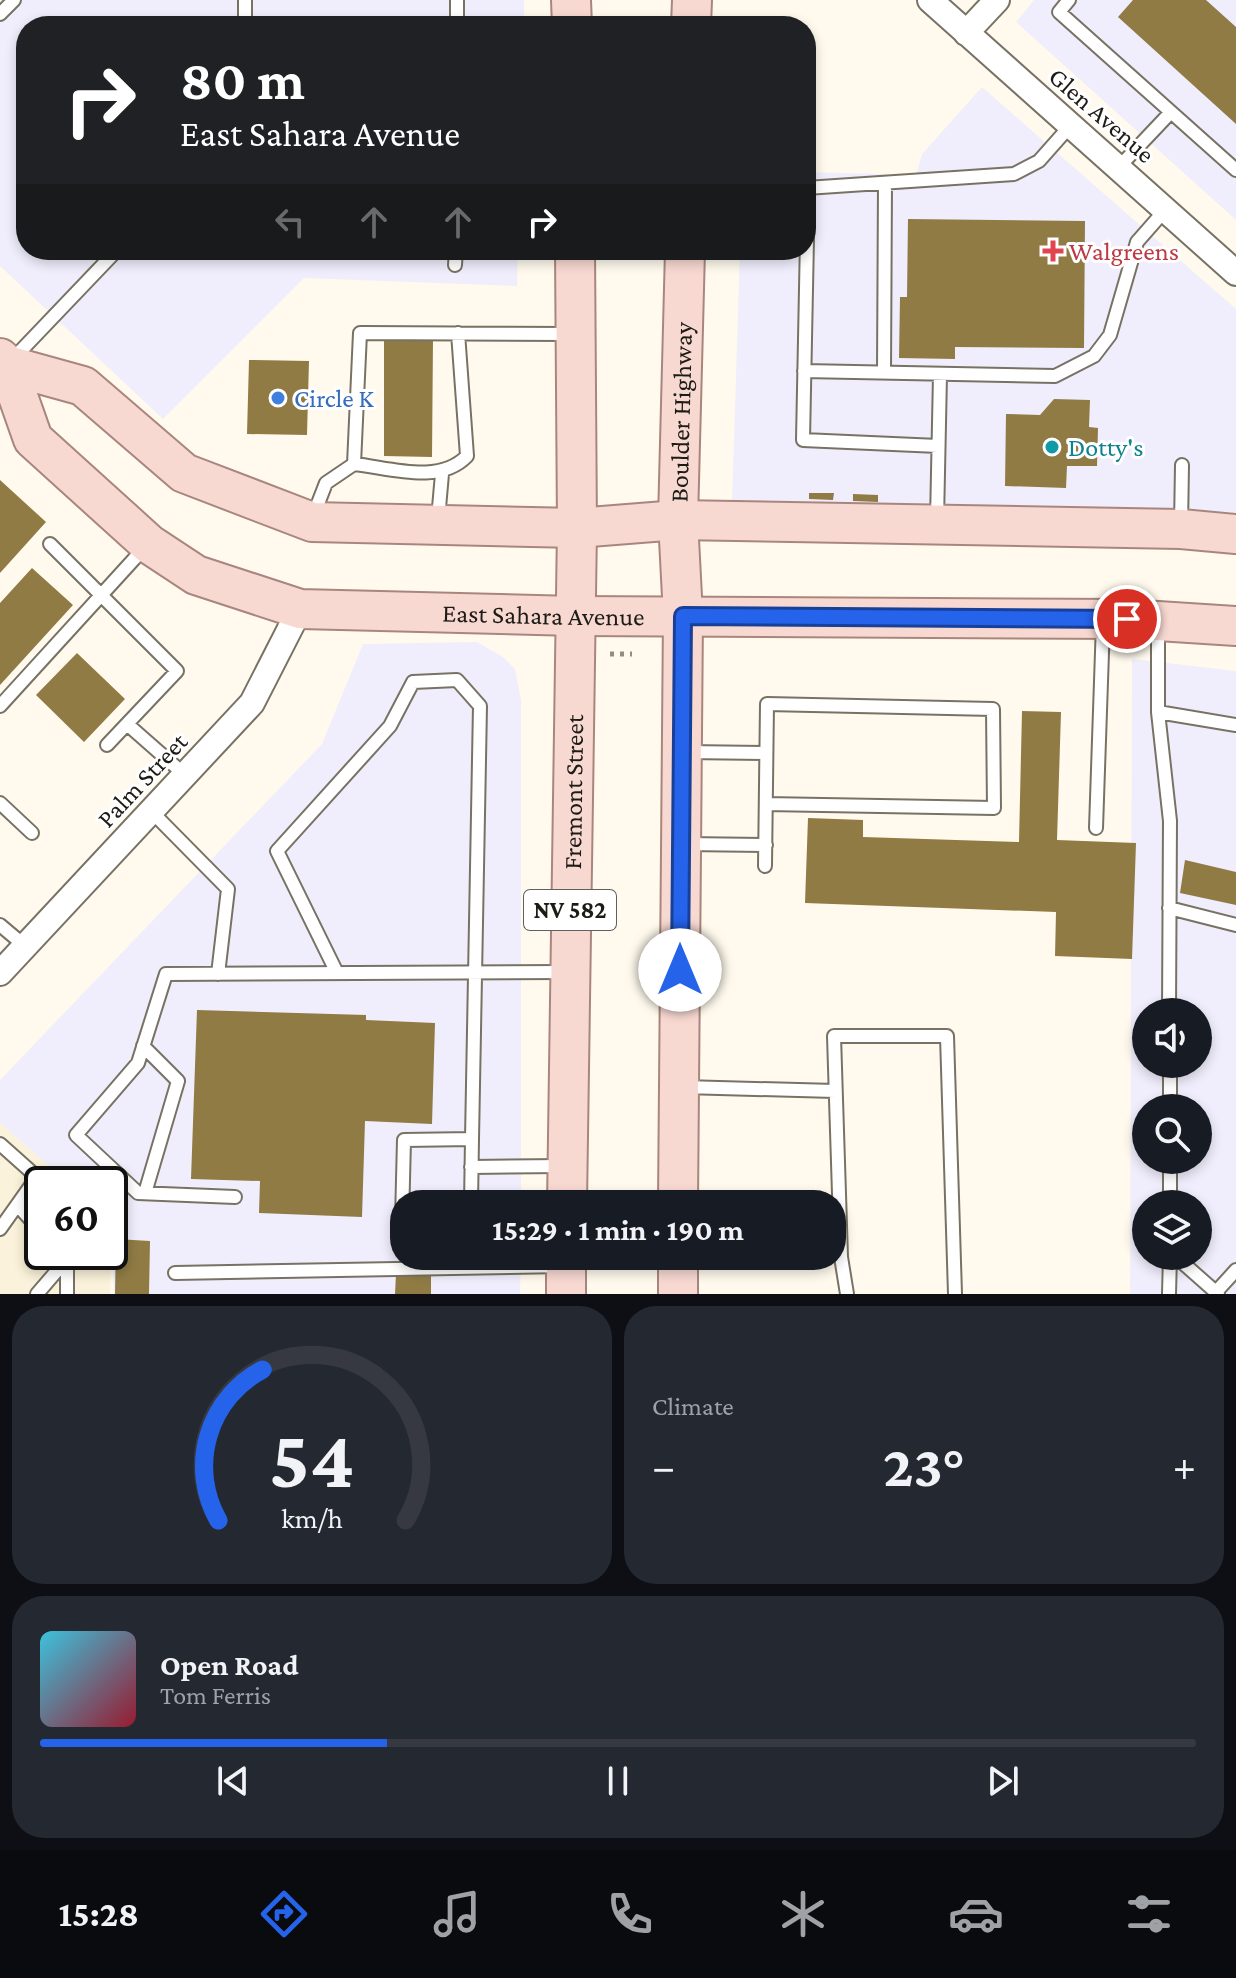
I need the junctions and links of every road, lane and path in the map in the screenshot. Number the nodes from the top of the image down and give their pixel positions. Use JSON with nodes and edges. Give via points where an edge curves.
{"nodes":[{"id":1,"x":14,"y":0,"type":"edge"},
{"id":2,"x":930,"y":0,"type":"edge"},
{"id":3,"x":997,"y":0,"type":"edge"},
{"id":4,"x":1069,"y":0,"type":"edge"},
{"id":5,"x":0,"y":14,"type":"edge"},
{"id":6,"x":966,"y":33,"type":"junction"},
{"id":7,"x":1171,"y":112,"type":"junction"},
{"id":8,"x":1070,"y":126,"type":"junction"},
{"id":9,"x":1119,"y":167,"type":"junction"},
{"id":10,"x":1236,"y":170,"type":"edge"},
{"id":11,"x":885,"y":184,"type":"junction"},
{"id":12,"x":816,"y":188,"type":"edge"},
{"id":13,"x":1166,"y":209,"type":"junction"},
{"id":14,"x":107,"y":260,"type":"edge"},
{"id":15,"x":455,"y":260,"type":"edge"},
{"id":16,"x":575,"y":260,"type":"edge"},
{"id":17,"x":685,"y":260,"type":"edge"},
{"id":18,"x":806,"y":260,"type":"edge"},
{"id":19,"x":455,"y":265,"type":"dead end"},
{"id":20,"x":1236,"y":273,"type":"edge"},
{"id":21,"x":458,"y":333,"type":"junction"},
{"id":22,"x":576,"y":334,"type":"junction"},
{"id":23,"x":4,"y":362,"type":"edge"},
{"id":24,"x":804,"y":371,"type":"junction"},
{"id":25,"x":884,"y":373,"type":"junction"},
{"id":26,"x":940,"y":375,"type":"junction"},
{"id":27,"x":938,"y":446,"type":"junction"},
{"id":28,"x":354,"y":464,"type":"junction"},
{"id":29,"x":1182,"y":465,"type":"dead end"},
{"id":30,"x":442,"y":474,"type":"junction"},
{"id":31,"x":678,"y":520,"type":"junction"},
{"id":32,"x":312,"y":522,"type":"junction"},
{"id":33,"x":937,"y":524,"type":"junction"},
{"id":34,"x":437,"y":526,"type":"junction"},
{"id":35,"x":577,"y":528,"type":"junction"},
{"id":36,"x":1181,"y":529,"type":"junction"},
{"id":37,"x":1236,"y":534,"type":"edge"},
{"id":38,"x":50,"y":544,"type":"dead end"},
{"id":39,"x":149,"y":544,"type":"junction"},
{"id":40,"x":101,"y":596,"type":"junction"},
{"id":41,"x":300,"y":609,"type":"junction"},
{"id":42,"x":575,"y":616,"type":"junction"},
{"id":43,"x":683,"y":616,"type":"junction"},
{"id":44,"x":1103,"y":619,"type":"junction"},
{"id":45,"x":1159,"y":620,"type":"junction"},
{"id":46,"x":1236,"y":626,"type":"edge"},
{"id":47,"x":610,"y":654,"type":"dead end"},
{"id":48,"x":632,"y":654,"type":"dead end"},
{"id":49,"x":0,"y":706,"type":"edge"},
{"id":50,"x":1158,"y":712,"type":"junction"},
{"id":51,"x":127,"y":724,"type":"junction"},
{"id":52,"x":1236,"y":725,"type":"edge"},
{"id":53,"x":107,"y":745,"type":"dead end"},
{"id":54,"x":682,"y":752,"type":"junction"},
{"id":55,"x":766,"y":753,"type":"junction"},
{"id":56,"x":185,"y":775,"type":"junction"},
{"id":57,"x":0,"y":803,"type":"edge"},
{"id":58,"x":766,"y":804,"type":"junction"},
{"id":59,"x":151,"y":811,"type":"junction"},
{"id":60,"x":1096,"y":828,"type":"dead end"},
{"id":61,"x":32,"y":833,"type":"dead end"},
{"id":62,"x":681,"y":844,"type":"junction"},
{"id":63,"x":766,"y":845,"type":"junction"},
{"id":64,"x":765,"y":866,"type":"dead end"},
{"id":65,"x":1169,"y":908,"type":"junction"},
{"id":66,"x":0,"y":925,"type":"edge"},
{"id":67,"x":1236,"y":925,"type":"edge"},
{"id":68,"x":25,"y":946,"type":"junction"},
{"id":69,"x":473,"y":972,"type":"junction"},
{"id":70,"x":569,"y":972,"type":"junction"},
{"id":71,"x":0,"y":973,"type":"edge"},
{"id":72,"x":337,"y":973,"type":"junction"},
{"id":73,"x":218,"y":974,"type":"junction"},
{"id":74,"x":1169,"y":998,"type":"edge"},
{"id":75,"x":143,"y":1046,"type":"junction"},
{"id":76,"x":679,"y":1087,"type":"junction"},
{"id":77,"x":835,"y":1091,"type":"junction"},
{"id":78,"x":472,"y":1139,"type":"junction"},
{"id":79,"x":0,"y":1144,"type":"edge"},
{"id":80,"x":568,"y":1166,"type":"junction"},
{"id":81,"x":471,"y":1167,"type":"junction"},
{"id":82,"x":403,"y":1190,"type":"edge"},
{"id":83,"x":471,"y":1190,"type":"edge"},
{"id":84,"x":567,"y":1190,"type":"edge"},
{"id":85,"x":678,"y":1190,"type":"edge"},
{"id":86,"x":145,"y":1193,"type":"junction"},
{"id":87,"x":235,"y":1197,"type":"dead end"},
{"id":88,"x":19,"y":1207,"type":"junction"},
{"id":89,"x":24,"y":1212,"type":"edge"},
{"id":90,"x":0,"y":1229,"type":"edge"},
{"id":91,"x":54,"y":1270,"type":"edge"},
{"id":92,"x":65,"y":1270,"type":"edge"},
{"id":93,"x":678,"y":1270,"type":"edge"},
{"id":94,"x":1172,"y":1270,"type":"edge"},
{"id":95,"x":1190,"y":1270,"type":"edge"},
{"id":96,"x":1236,"y":1270,"type":"edge"},
{"id":97,"x":566,"y":1272,"type":"edge"},
{"id":98,"x":175,"y":1273,"type":"dead end"},
{"id":99,"x":1217,"y":1293,"type":"edge"},
{"id":100,"x":37,"y":1294,"type":"edge"},
{"id":101,"x":67,"y":1294,"type":"edge"},
{"id":102,"x":678,"y":1294,"type":"edge"},
{"id":103,"x":847,"y":1294,"type":"edge"},
{"id":104,"x":955,"y":1294,"type":"edge"},
{"id":105,"x":1169,"y":1294,"type":"edge"}],
"edges":[{"from":1,"to":5,"type":"lane"},
{"from":2,"to":6,"type":"street","name":"Glen Avenue"},
{"from":3,"to":6,"type":"street"},
{"from":4,"to":7,"type":"lane","via":[[1059,12]]},
{"from":6,"to":8,"type":"street","name":"Glen Avenue"},
{"from":7,"to":9,"type":"lane"},
{"from":7,"to":10,"type":"lane"},
{"from":8,"to":9,"type":"street","name":"Glen Avenue"},
{"from":8,"to":11,"type":"lane","via":[[1039,161],[1014,174]]},
{"from":9,"to":13,"type":"street","name":"Glen Avenue"},
{"from":11,"to":12,"type":"lane"},
{"from":11,"to":25,"type":"lane"},
{"from":13,"to":20,"type":"street","name":"Glen Avenue"},
{"from":13,"to":26,"type":"lane","via":[[1137,242],[1110,335],[1094,356],[1055,376]]},
{"from":14,"to":23,"type":"lane"},
{"from":15,"to":19,"type":"lane"},
{"from":16,"to":22,"type":"main road","number":"NV 582"},
{"from":17,"to":31,"type":"main road","name":"Boulder Highway"},
{"from":18,"to":24,"type":"lane"},
{"from":21,"to":22,"type":"lane"},
{"from":21,"to":28,"type":"lane","via":[[360,333]]},
{"from":21,"to":30,"type":"lane","via":[[467,456]]},
{"from":22,"to":35,"type":"main road","number":"NV 582"},
{"from":23,"to":32,"type":"main road","via":[[83,386],[184,473]]},
{"from":23,"to":39,"type":"main road","name":"East Sahara Avenue","via":[[33,439]]},
{"from":24,"to":25,"type":"lane"},
{"from":24,"to":27,"type":"lane","via":[[803,440]]},
{"from":25,"to":26,"type":"lane"},
{"from":26,"to":27,"type":"lane"},
{"from":27,"to":33,"type":"lane"},
{"from":28,"to":30,"type":"lane"},
{"from":28,"to":32,"type":"lane","via":[[326,483]]},
{"from":29,"to":36,"type":"lane"},
{"from":30,"to":34,"type":"lane"},
{"from":31,"to":33,"type":"main road"},
{"from":31,"to":35,"type":"main road"},
{"from":31,"to":43,"type":"main road","name":"Boulder Highway"},
{"from":32,"to":34,"type":"main road"},
{"from":33,"to":36,"type":"main road"},
{"from":34,"to":35,"type":"main road"},
{"from":35,"to":42,"type":"main road","name":"Fremont Street","number":"NV 582"},
{"from":36,"to":37,"type":"main road"},
{"from":38,"to":40,"type":"lane"},
{"from":39,"to":40,"type":"lane"},
{"from":39,"to":41,"type":"main road","name":"East Sahara Avenue","via":[[196,575]]},
{"from":40,"to":49,"type":"lane"},
{"from":40,"to":51,"type":"lane","via":[[177,671]]},
{"from":41,"to":42,"type":"main road","name":"East Sahara Avenue"},
{"from":41,"to":56,"type":"street","name":"Palm Street","via":[[252,703]]},
{"from":42,"to":43,"type":"main road","name":"East Sahara Avenue"},
{"from":42,"to":70,"type":"main road","name":"Fremont Street","number":"NV 582"},
{"from":43,"to":44,"type":"main road","name":"East Sahara Avenue"},
{"from":43,"to":54,"type":"main road"},
{"from":44,"to":45,"type":"main road","name":"East Sahara Avenue"},
{"from":44,"to":60,"type":"lane"},
{"from":45,"to":46,"type":"main road","name":"East Sahara Avenue"},
{"from":45,"to":50,"type":"lane"},
{"from":47,"to":48,"type":"path"},
{"from":50,"to":52,"type":"lane"},
{"from":50,"to":65,"type":"lane","via":[[1168,791]]},
{"from":51,"to":53,"type":"lane"},
{"from":51,"to":56,"type":"lane"},
{"from":54,"to":55,"type":"lane"},
{"from":54,"to":62,"type":"main road"},
{"from":55,"to":58,"type":"lane"},
{"from":55,"to":58,"type":"lane","via":[[767,704],[993,709],[994,808]]},
{"from":56,"to":59,"type":"street","name":"Palm Street"},
{"from":57,"to":61,"type":"lane"},
{"from":58,"to":63,"type":"lane"},
{"from":59,"to":68,"type":"street","name":"Palm Street"},
{"from":59,"to":73,"type":"lane","via":[[228,889]]},
{"from":62,"to":63,"type":"lane"},
{"from":62,"to":76,"type":"main road"},
{"from":63,"to":64,"type":"lane"},
{"from":65,"to":67,"type":"lane"},
{"from":65,"to":74,"type":"lane"},
{"from":66,"to":68,"type":"lane"},
{"from":68,"to":71,"type":"street","name":"Palm Street"},
{"from":69,"to":70,"type":"lane"},
{"from":69,"to":72,"type":"lane"},
{"from":69,"to":72,"type":"lane","via":[[480,706],[457,680],[413,682],[390,726],[277,851]]},
{"from":69,"to":78,"type":"lane"},
{"from":70,"to":80,"type":"main road","name":"Fremont Street","number":"NV 582"},
{"from":72,"to":73,"type":"lane"},
{"from":73,"to":75,"type":"lane","via":[[166,974]]},
{"from":75,"to":86,"type":"lane","via":[[178,1081]]},
{"from":75,"to":86,"type":"lane","via":[[138,1063],[76,1135],[138,1193]]},
{"from":76,"to":77,"type":"lane"},
{"from":76,"to":85,"type":"main road"},
{"from":77,"to":103,"type":"lane"},
{"from":77,"to":104,"type":"lane","via":[[834,1036],[947,1036]]},
{"from":78,"to":81,"type":"lane"},
{"from":78,"to":82,"type":"lane","via":[[404,1140]]},
{"from":79,"to":88,"type":"lane","via":[[37,1177]]},
{"from":80,"to":81,"type":"lane"},
{"from":80,"to":84,"type":"main road","name":"Fremont Street","number":"NV 582"},
{"from":81,"to":83,"type":"lane"},
{"from":86,"to":87,"type":"lane"},
{"from":88,"to":89,"type":"lane"},
{"from":88,"to":90,"type":"lane"},
{"from":91,"to":100,"type":"lane"},
{"from":92,"to":101,"type":"lane"},
{"from":93,"to":102,"type":"main road"},
{"from":94,"to":105,"type":"lane"},
{"from":95,"to":99,"type":"lane"},
{"from":96,"to":99,"type":"lane"},
{"from":97,"to":98,"type":"lane"}]}
